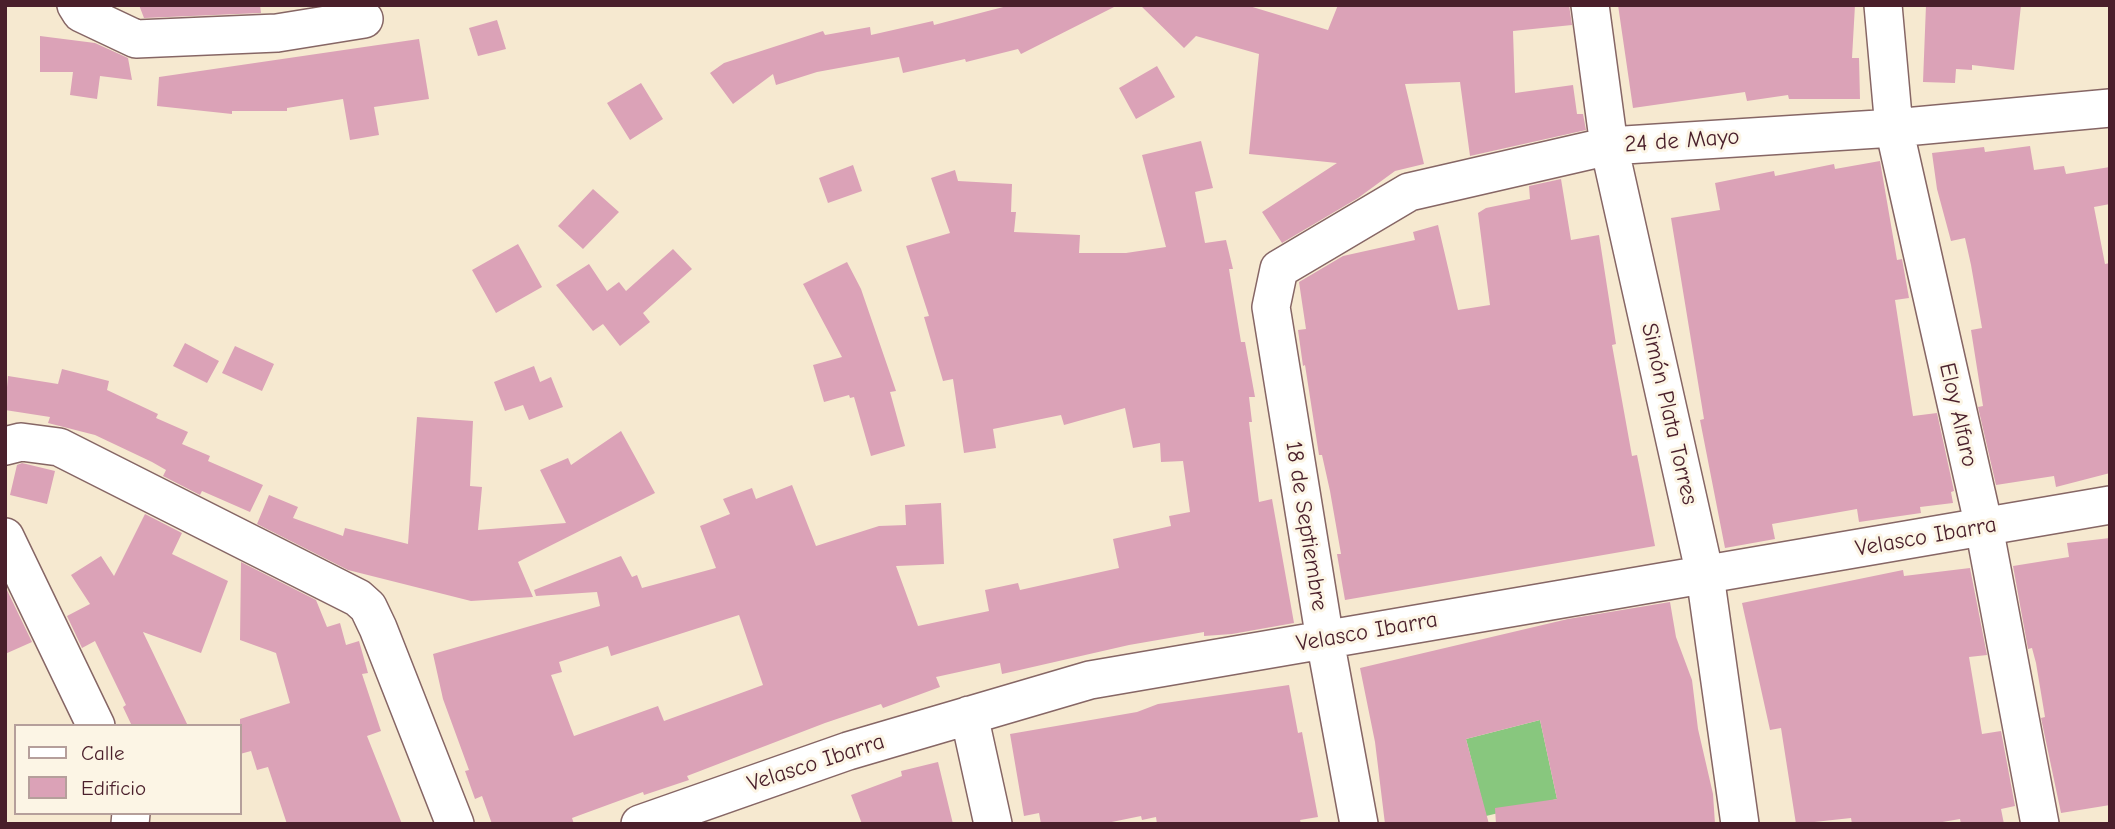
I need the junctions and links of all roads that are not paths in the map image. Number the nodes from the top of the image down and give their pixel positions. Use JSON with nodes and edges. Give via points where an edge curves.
{"nodes":[{"id":1,"x":76,"y":5,"type":"edge"},
{"id":2,"x":1590,"y":5,"type":"edge"},
{"id":3,"x":1883,"y":5,"type":"edge"},
{"id":4,"x":364,"y":19,"type":"dead end"},
{"id":5,"x":2110,"y":108,"type":"edge"},
{"id":6,"x":1894,"y":128,"type":"junction"},
{"id":7,"x":1609,"y":146,"type":"junction"},
{"id":8,"x":1279,"y":269,"type":"joint"},
{"id":9,"x":5,"y":446,"type":"edge"},
{"id":10,"x":2110,"y":505,"type":"edge"},
{"id":11,"x":1984,"y":527,"type":"junction"},
{"id":12,"x":5,"y":537,"type":"edge"},
{"id":13,"x":1705,"y":575,"type":"junction"},
{"id":14,"x":1325,"y":640,"type":"junction"},
{"id":15,"x":969,"y":715,"type":"junction"},
{"id":16,"x":95,"y":724,"type":"edge"},
{"id":17,"x":455,"y":824,"type":"edge"},
{"id":18,"x":640,"y":824,"type":"edge"},
{"id":19,"x":993,"y":824,"type":"edge"},
{"id":20,"x":1359,"y":824,"type":"edge"},
{"id":21,"x":1740,"y":824,"type":"edge"},
{"id":22,"x":2040,"y":824,"type":"edge"}],
"edges":[{"from":1,"to":4,"type":"street","via":[[81,13],[136,38],[277,33]]},
{"from":2,"to":7,"type":"street","name":"Simón Plata Torres"},
{"from":3,"to":6,"type":"street","name":"Eloy Alfaro"},
{"from":5,"to":6,"type":"street","name":"24 de Mayo"},
{"from":6,"to":7,"type":"street","name":"24 de Mayo"},
{"from":6,"to":11,"type":"street","name":"Eloy Alfaro"},
{"from":7,"to":8,"type":"street","name":"24 de Mayo","via":[[1409,192]]},
{"from":7,"to":13,"type":"street","name":"Simón Plata Torres"},
{"from":8,"to":14,"type":"street","name":"18 de Septiembre","via":[[1271,307]]},
{"from":9,"to":17,"type":"street","via":[[20,442],[59,447],[358,598],[378,628]]},
{"from":10,"to":11,"type":"street","name":"Velasco Ibarra"},
{"from":11,"to":13,"type":"street","name":"Velasco Ibarra"},
{"from":11,"to":22,"type":"street","name":"Eloy Alfaro"},
{"from":12,"to":16,"type":"street"},
{"from":13,"to":14,"type":"street","name":"Velasco Ibarra"},
{"from":13,"to":21,"type":"street","name":"Simón Plata Torres"},
{"from":14,"to":15,"type":"street","name":"Velasco Ibarra","via":[[1090,680]]},
{"from":14,"to":20,"type":"street","name":"18 de Septiembre"},
{"from":15,"to":18,"type":"street","name":"Velasco Ibarra","via":[[848,751]]},
{"from":15,"to":19,"type":"street"}]}
